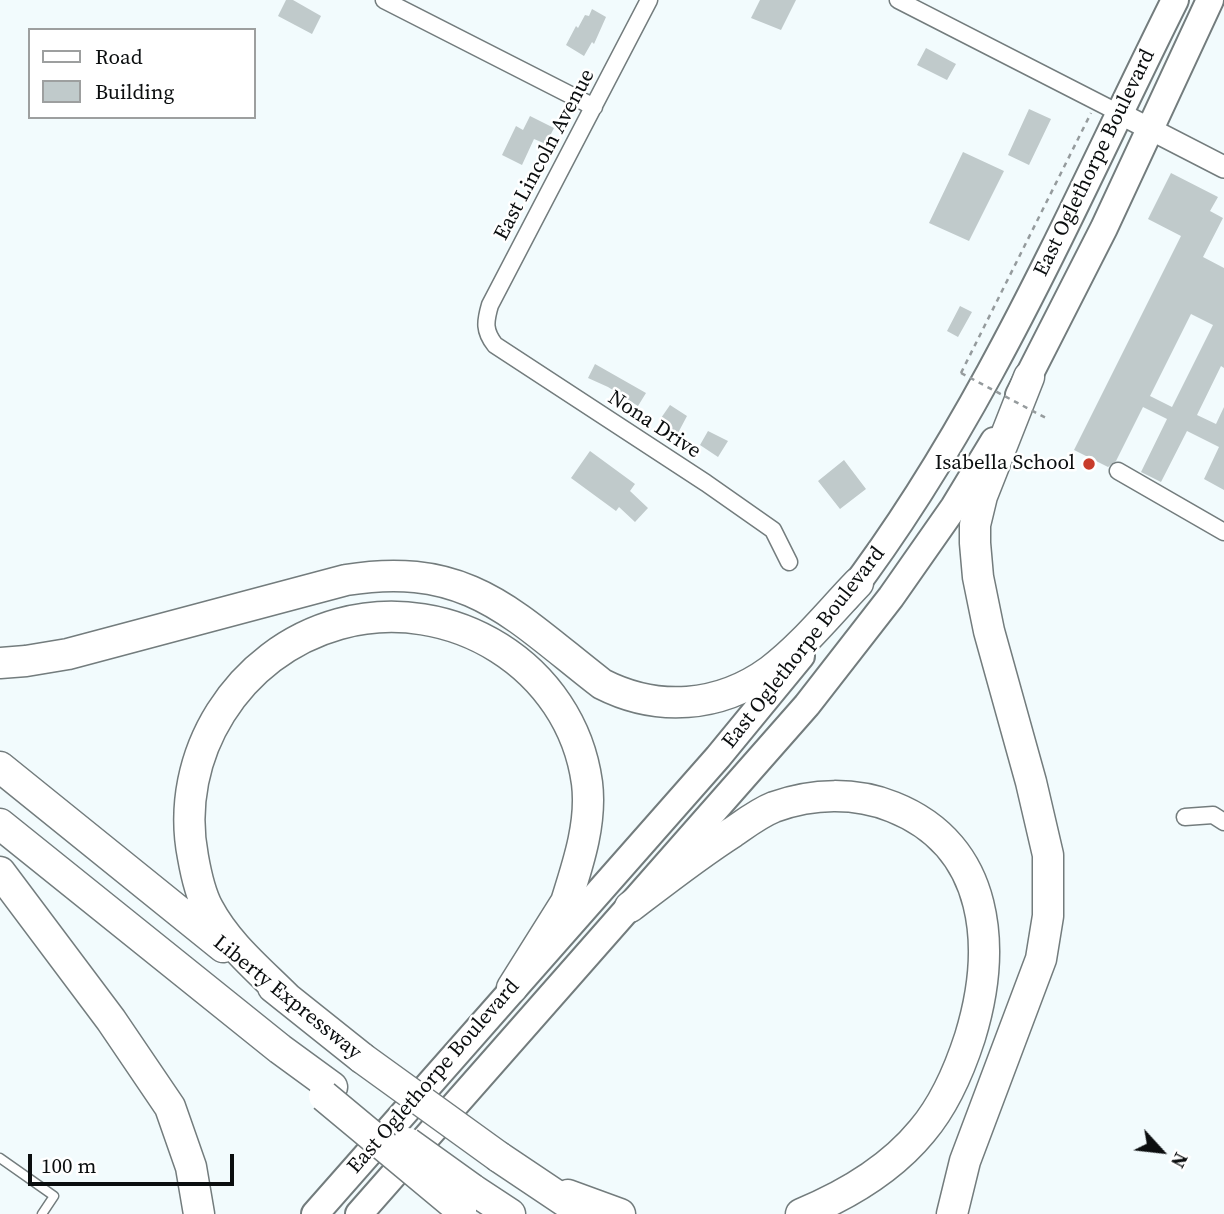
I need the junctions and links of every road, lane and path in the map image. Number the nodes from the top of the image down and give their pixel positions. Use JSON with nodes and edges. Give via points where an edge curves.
{"nodes":[{"id":1,"x":384,"y":0,"type":"edge"},
{"id":2,"x":649,"y":0,"type":"edge"},
{"id":3,"x":898,"y":0,"type":"edge"},
{"id":4,"x":1175,"y":0,"type":"edge"},
{"id":5,"x":1210,"y":0,"type":"edge"},
{"id":6,"x":594,"y":107,"type":"junction"},
{"id":7,"x":1108,"y":107,"type":"junction"},
{"id":8,"x":1151,"y":129,"type":"junction"},
{"id":9,"x":1224,"y":167,"type":"edge"},
{"id":10,"x":487,"y":332,"type":"joint"},
{"id":11,"x":1029,"y":377,"type":"junction"},
{"id":12,"x":1046,"y":418,"type":"dead end"},
{"id":13,"x":1118,"y":471,"type":"dead end"},
{"id":14,"x":1224,"y":532,"type":"edge"},
{"id":15,"x":789,"y":562,"type":"dead end"},
{"id":16,"x":858,"y":583,"type":"junction"},
{"id":17,"x":0,"y":663,"type":"edge"},
{"id":18,"x":0,"y":767,"type":"edge"},
{"id":19,"x":1185,"y":817,"type":"dead end"},
{"id":20,"x":1224,"y":822,"type":"edge"},
{"id":21,"x":0,"y":824,"type":"edge"},
{"id":22,"x":0,"y":872,"type":"edge"},
{"id":23,"x":630,"y":907,"type":"junction"},
{"id":24,"x":512,"y":988,"type":"junction"},
{"id":25,"x":288,"y":999,"type":"junction"},
{"id":26,"x":0,"y":1158,"type":"edge"},
{"id":27,"x":524,"y":1176,"type":"junction"},
{"id":28,"x":466,"y":1205,"type":"edge"},
{"id":29,"x":42,"y":1214,"type":"edge"},
{"id":30,"x":199,"y":1214,"type":"edge"},
{"id":31,"x":315,"y":1214,"type":"edge"},
{"id":32,"x":359,"y":1214,"type":"edge"},
{"id":33,"x":510,"y":1214,"type":"edge"},
{"id":34,"x":584,"y":1214,"type":"edge"},
{"id":35,"x":620,"y":1214,"type":"edge"},
{"id":36,"x":801,"y":1214,"type":"edge"},
{"id":37,"x":953,"y":1214,"type":"edge"}],
"edges":[{"from":1,"to":6,"type":"street"},
{"from":2,"to":6,"type":"street","name":"East Lincoln Avenue"},
{"from":3,"to":7,"type":"street"},
{"from":4,"to":7,"type":"main road","name":"East Oglethorpe Boulevard"},
{"from":5,"to":8,"type":"main road","name":"East Oglethorpe Boulevard"},
{"from":6,"to":10,"type":"street","name":"East Lincoln Avenue","via":[[490,305]]},
{"from":7,"to":8,"type":"street"},
{"from":7,"to":12,"type":"path","bridge":true,"via":[[961,373]]},
{"from":7,"to":16,"type":"main road","name":"East Oglethorpe Boulevard","via":[[1019,322],[932,474]]},
{"from":8,"to":9,"type":"street"},
{"from":8,"to":11,"type":"main road","name":"East Oglethorpe Boulevard"},
{"from":10,"to":15,"type":"street","name":"Nona Drive","via":[[495,345],[773,530]]},
{"from":11,"to":23,"type":"main road","name":"East Oglethorpe Boulevard","via":[[954,507],[862,636]]},
{"from":11,"to":37,"type":"highway","via":[[987,484],[975,525],[975,543],[989,631],[1048,855],[1048,916],[1041,959],[965,1161]]},
{"from":13,"to":14,"type":"street"},
{"from":16,"to":17,"type":"highway","via":[[769,671],[727,693],[692,701],[639,700],[617,692],[503,607],[457,586],[407,576],[346,580],[68,654]]},
{"from":16,"to":24,"type":"main road","name":"East Oglethorpe Boulevard","via":[[718,757]]},
{"from":18,"to":25,"type":"highway","name":"Liberty Expressway"},
{"from":19,"to":20,"type":"street","via":[[1213,816]]},
{"from":21,"to":28,"type":"highway","name":"Liberty Expressway","bridge":true},
{"from":22,"to":30,"type":"highway","via":[[170,1107],[191,1167]]},
{"from":23,"to":32,"type":"main road","name":"East Oglethorpe Boulevard"},
{"from":23,"to":36,"type":"highway","via":[[701,852],[771,808],[816,797],[860,798],[903,811],[937,833],[962,862],[980,906],[985,960],[977,1015],[951,1085],[922,1131],[896,1158],[854,1189]]},
{"from":24,"to":25,"type":"highway","via":[[566,902],[571,886],[588,814],[582,757],[550,692],[512,655],[466,630],[418,618],[369,618],[312,634],[264,663],[244,682],[203,744],[188,797],[191,846],[206,906],[226,938]]},
{"from":24,"to":31,"type":"main road","name":"East Oglethorpe Boulevard"},
{"from":25,"to":27,"type":"highway","name":"Liberty Expressway","bridge":true},
{"from":26,"to":29,"type":"lane","via":[[54,1196]]},
{"from":27,"to":34,"type":"highway","name":"Liberty Expressway"},
{"from":27,"to":35,"type":"highway"},
{"from":28,"to":33,"type":"highway"}]}
